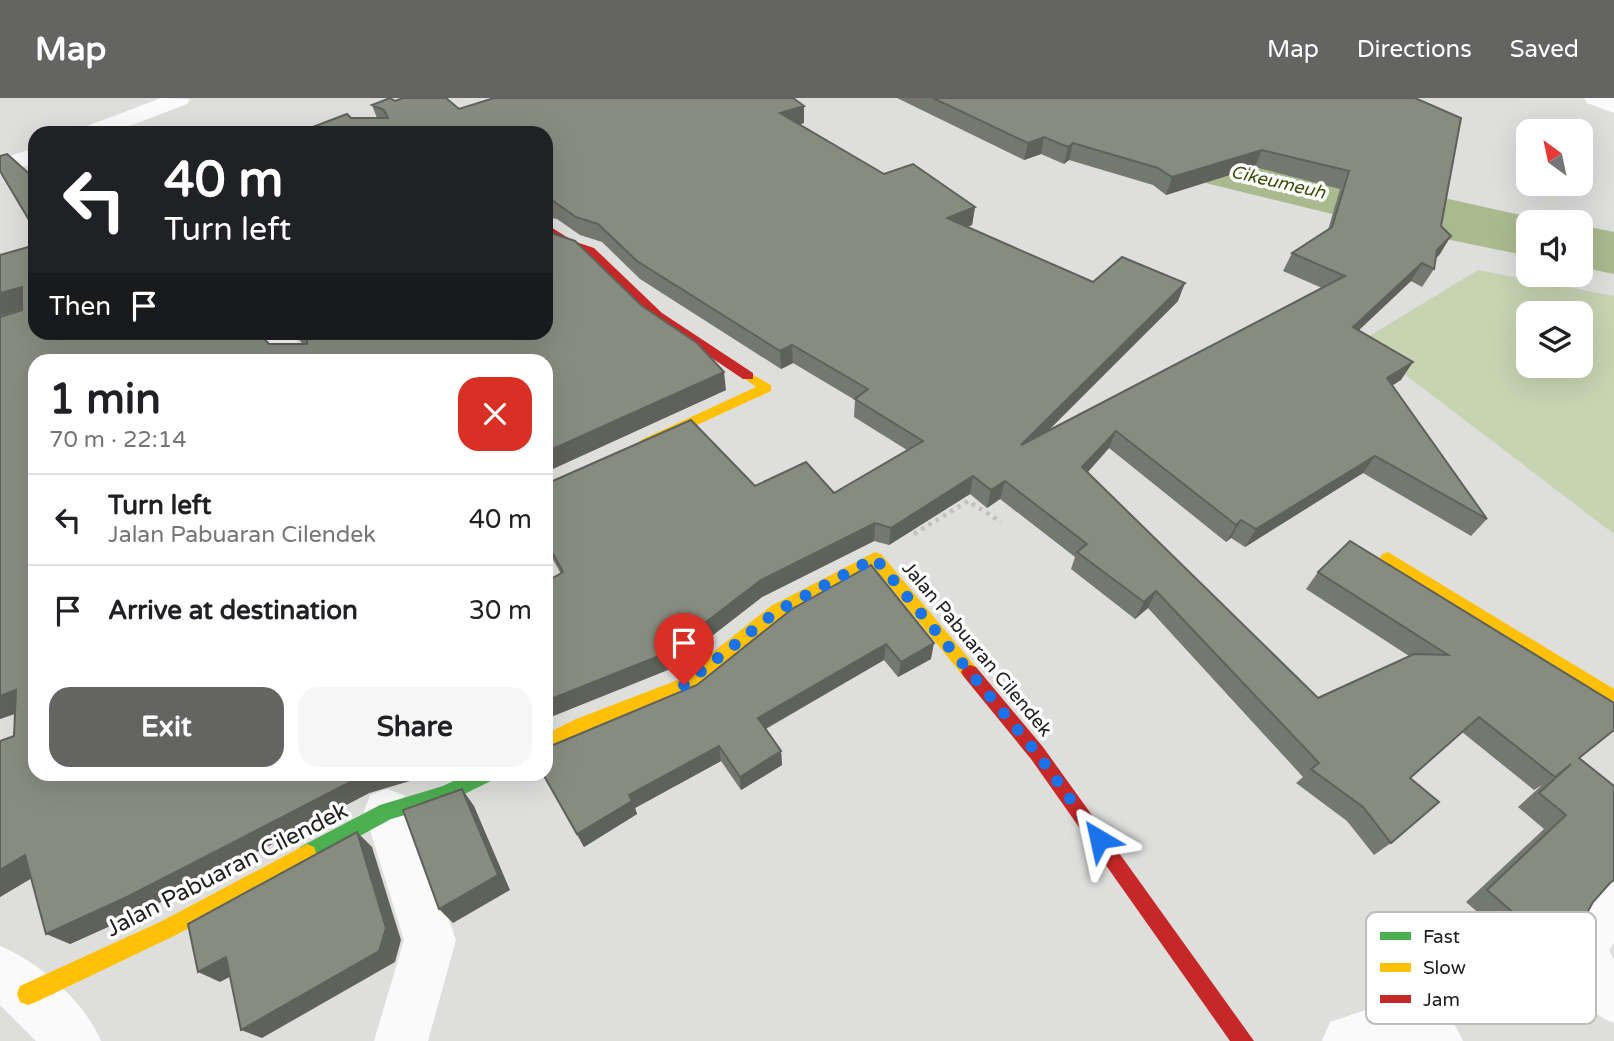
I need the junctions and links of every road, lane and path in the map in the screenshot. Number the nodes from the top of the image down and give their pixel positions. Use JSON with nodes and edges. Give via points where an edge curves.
{"nodes":[{"id":1,"x":1595,"y":98,"type":"edge"},
{"id":2,"x":179,"y":99,"type":"edge"},
{"id":3,"x":1614,"y":106,"type":"edge"},
{"id":4,"x":108,"y":126,"type":"edge"},
{"id":5,"x":28,"y":158,"type":"edge"},
{"id":6,"x":0,"y":168,"type":"edge"},
{"id":7,"x":553,"y":232,"type":"edge"},
{"id":8,"x":278,"y":340,"type":"edge"},
{"id":9,"x":293,"y":354,"type":"edge"},
{"id":10,"x":632,"y":450,"type":"edge"},
{"id":11,"x":1001,"y":522,"type":"dead end"},
{"id":12,"x":875,"y":558,"type":"junction"},
{"id":13,"x":1388,"y":558,"type":"dead end"},
{"id":14,"x":1614,"y":698,"type":"edge"},
{"id":15,"x":553,"y":740,"type":"edge"},
{"id":16,"x":472,"y":781,"type":"edge"},
{"id":17,"x":387,"y":811,"type":"junction"},
{"id":18,"x":1614,"y":903,"type":"edge"},
{"id":19,"x":1596,"y":926,"type":"edge"},
{"id":20,"x":1596,"y":980,"type":"edge"},
{"id":21,"x":14,"y":983,"type":"edge"},
{"id":22,"x":1614,"y":997,"type":"edge"},
{"id":23,"x":1404,"y":1024,"type":"edge"},
{"id":24,"x":1413,"y":1024,"type":"edge"},
{"id":25,"x":74,"y":1041,"type":"edge"},
{"id":26,"x":401,"y":1041,"type":"edge"},
{"id":27,"x":1243,"y":1041,"type":"edge"},
{"id":28,"x":1349,"y":1041,"type":"edge"},
{"id":29,"x":1436,"y":1041,"type":"edge"}],
"edges":[{"from":1,"to":3,"type":"street"},
{"from":2,"to":4,"type":"street"},
{"from":5,"to":6,"type":"street"},
{"from":7,"to":10,"type":"street","via":[[590,250],[658,316],[766,388]]},
{"from":8,"to":9,"type":"street"},
{"from":11,"to":12,"type":"path","via":[[968,501]]},
{"from":12,"to":15,"type":"street","name":"Jalan Pabuaran Cilendek","via":[[777,611],[684,685]]},
{"from":12,"to":27,"type":"street","name":"Jalan Pabuaran Cilendek","via":[[1037,753]]},
{"from":13,"to":14,"type":"street"},
{"from":16,"to":17,"type":"street","name":"Jalan Pabuaran Cilendek","via":[[446,794]]},
{"from":17,"to":21,"type":"street","name":"Jalan Pabuaran Cilendek","via":[[169,928]]},
{"from":17,"to":26,"type":"street","via":[[430,940]]},
{"from":18,"to":19,"type":"street"},
{"from":20,"to":22,"type":"street"},
{"from":21,"to":25,"type":"street"},
{"from":23,"to":28,"type":"street"},
{"from":24,"to":29,"type":"street"}]}
